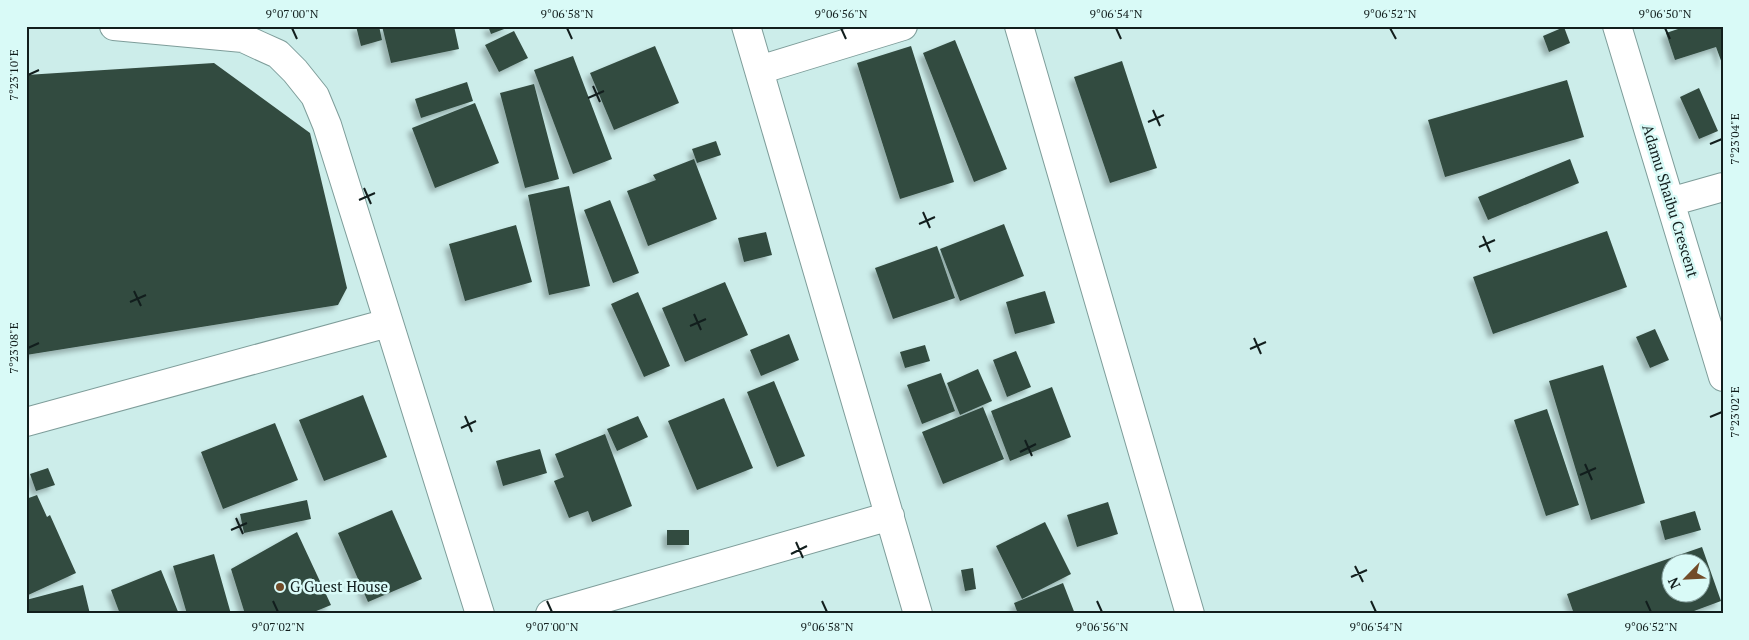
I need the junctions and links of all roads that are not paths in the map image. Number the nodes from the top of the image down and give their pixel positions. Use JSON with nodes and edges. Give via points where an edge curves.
{"nodes":[{"id":1,"x":114,"y":26,"type":"edge"},
{"id":2,"x":746,"y":26,"type":"edge"},
{"id":3,"x":903,"y":26,"type":"edge"},
{"id":4,"x":1019,"y":26,"type":"edge"},
{"id":5,"x":1617,"y":26,"type":"edge"},
{"id":6,"x":758,"y":70,"type":"junction"},
{"id":7,"x":1723,"y":186,"type":"edge"},
{"id":8,"x":1670,"y":202,"type":"junction"},
{"id":9,"x":388,"y":323,"type":"junction"},
{"id":10,"x":1723,"y":377,"type":"edge"},
{"id":11,"x":26,"y":422,"type":"edge"},
{"id":12,"x":890,"y":516,"type":"junction"},
{"id":13,"x":480,"y":614,"type":"edge"},
{"id":14,"x":550,"y":614,"type":"edge"},
{"id":15,"x":918,"y":614,"type":"edge"},
{"id":16,"x":1190,"y":614,"type":"edge"}],
"edges":[{"from":1,"to":9,"type":"street","via":[[243,38],[278,54],[295,71],[316,96],[327,125]]},
{"from":2,"to":6,"type":"street"},
{"from":3,"to":6,"type":"street"},
{"from":4,"to":16,"type":"street"},
{"from":5,"to":8,"type":"street","name":"Adamu Shaibu Crescent"},
{"from":6,"to":12,"type":"street"},
{"from":7,"to":8,"type":"street"},
{"from":8,"to":10,"type":"street","name":"Adamu Shaibu Crescent"},
{"from":9,"to":11,"type":"street"},
{"from":9,"to":13,"type":"street"},
{"from":12,"to":14,"type":"street"},
{"from":12,"to":15,"type":"street"}]}
